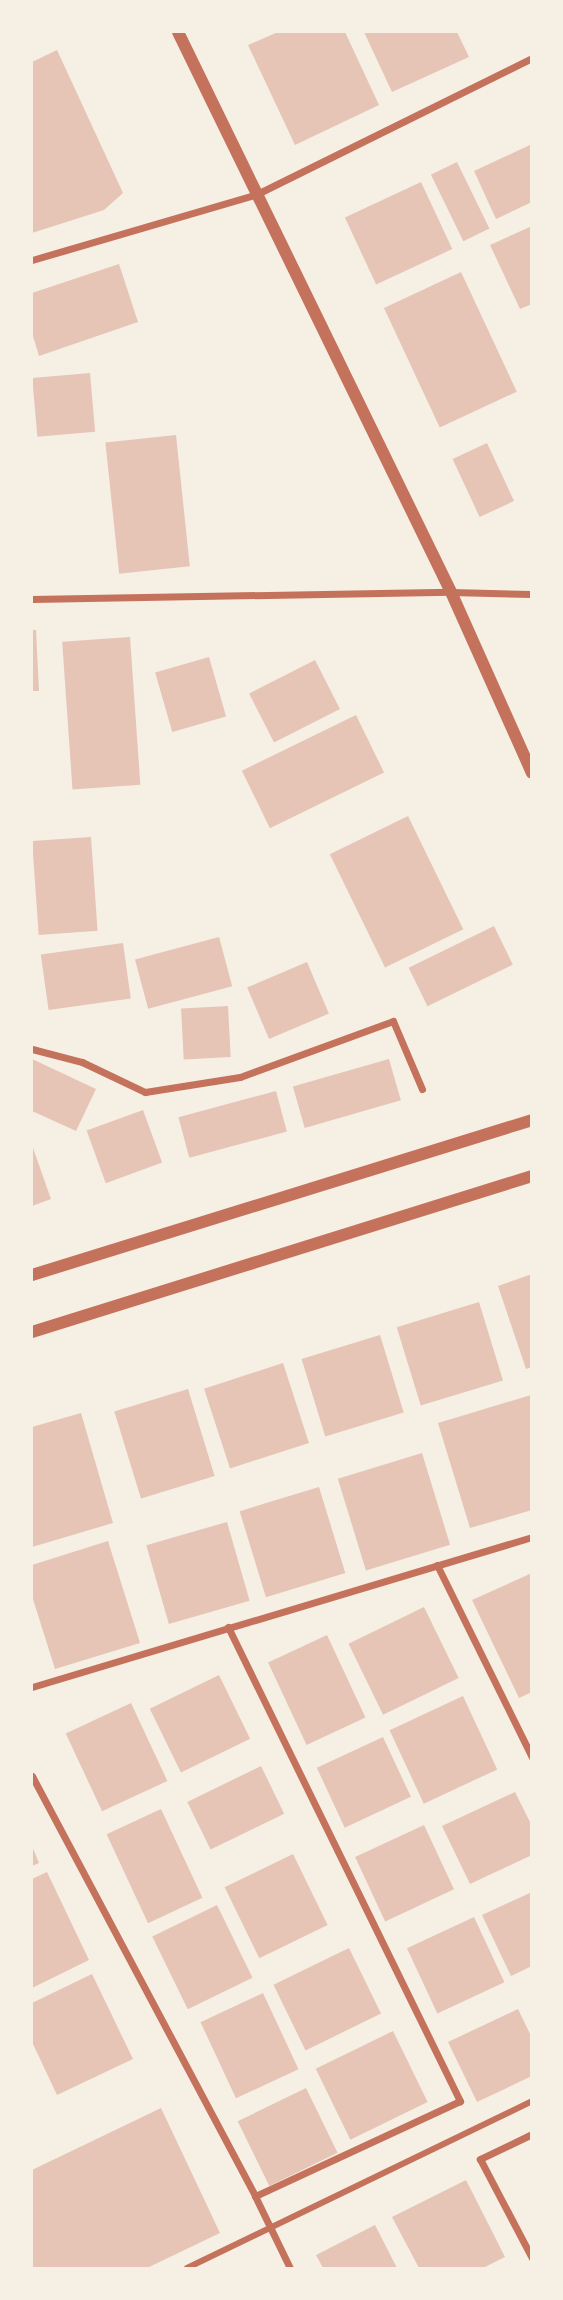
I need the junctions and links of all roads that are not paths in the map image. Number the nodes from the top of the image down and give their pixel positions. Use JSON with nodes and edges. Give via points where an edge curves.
{"nodes":[{"id":1,"x":178,"y":32,"type":"edge"},
{"id":2,"x":531,"y":58,"type":"edge"},
{"id":3,"x":257,"y":194,"type":"junction"},
{"id":4,"x":32,"y":260,"type":"edge"},
{"id":5,"x":451,"y":592,"type":"junction"},
{"id":6,"x":531,"y":594,"type":"edge"},
{"id":7,"x":32,"y":599,"type":"edge"},
{"id":8,"x":531,"y":773,"type":"edge"},
{"id":9,"x":32,"y":1049,"type":"edge"},
{"id":10,"x":422,"y":1089,"type":"dead end"},
{"id":11,"x":531,"y":1120,"type":"edge"},
{"id":12,"x":531,"y":1176,"type":"edge"},
{"id":13,"x":32,"y":1275,"type":"edge"},
{"id":14,"x":32,"y":1332,"type":"edge"},
{"id":15,"x":531,"y":1537,"type":"edge"},
{"id":16,"x":437,"y":1565,"type":"junction"},
{"id":17,"x":228,"y":1627,"type":"junction"},
{"id":18,"x":32,"y":1687,"type":"edge"},
{"id":19,"x":531,"y":1757,"type":"edge"},
{"id":20,"x":32,"y":1776,"type":"edge"},
{"id":21,"x":531,"y":2101,"type":"edge"},
{"id":22,"x":531,"y":2134,"type":"edge"},
{"id":23,"x":255,"y":2196,"type":"junction"},
{"id":24,"x":531,"y":2258,"type":"edge"},
{"id":25,"x":187,"y":2269,"type":"edge"},
{"id":26,"x":290,"y":2269,"type":"edge"}],
"edges":[{"from":1,"to":3,"type":"street"},
{"from":2,"to":3,"type":"street"},
{"from":3,"to":4,"type":"street"},
{"from":3,"to":5,"type":"street"},
{"from":5,"to":6,"type":"street"},
{"from":5,"to":7,"type":"street"},
{"from":5,"to":8,"type":"street"},
{"from":9,"to":10,"type":"street","via":[[82,1062],[145,1092],[240,1077],[393,1021]]},
{"from":11,"to":13,"type":"street"},
{"from":12,"to":14,"type":"street"},
{"from":15,"to":16,"type":"street"},
{"from":16,"to":17,"type":"street"},
{"from":16,"to":19,"type":"street"},
{"from":17,"to":18,"type":"street"},
{"from":17,"to":23,"type":"street","via":[[460,2101]]},
{"from":20,"to":23,"type":"street"},
{"from":21,"to":25,"type":"street"},
{"from":22,"to":24,"type":"street","via":[[480,2159]]},
{"from":23,"to":26,"type":"street"}]}
